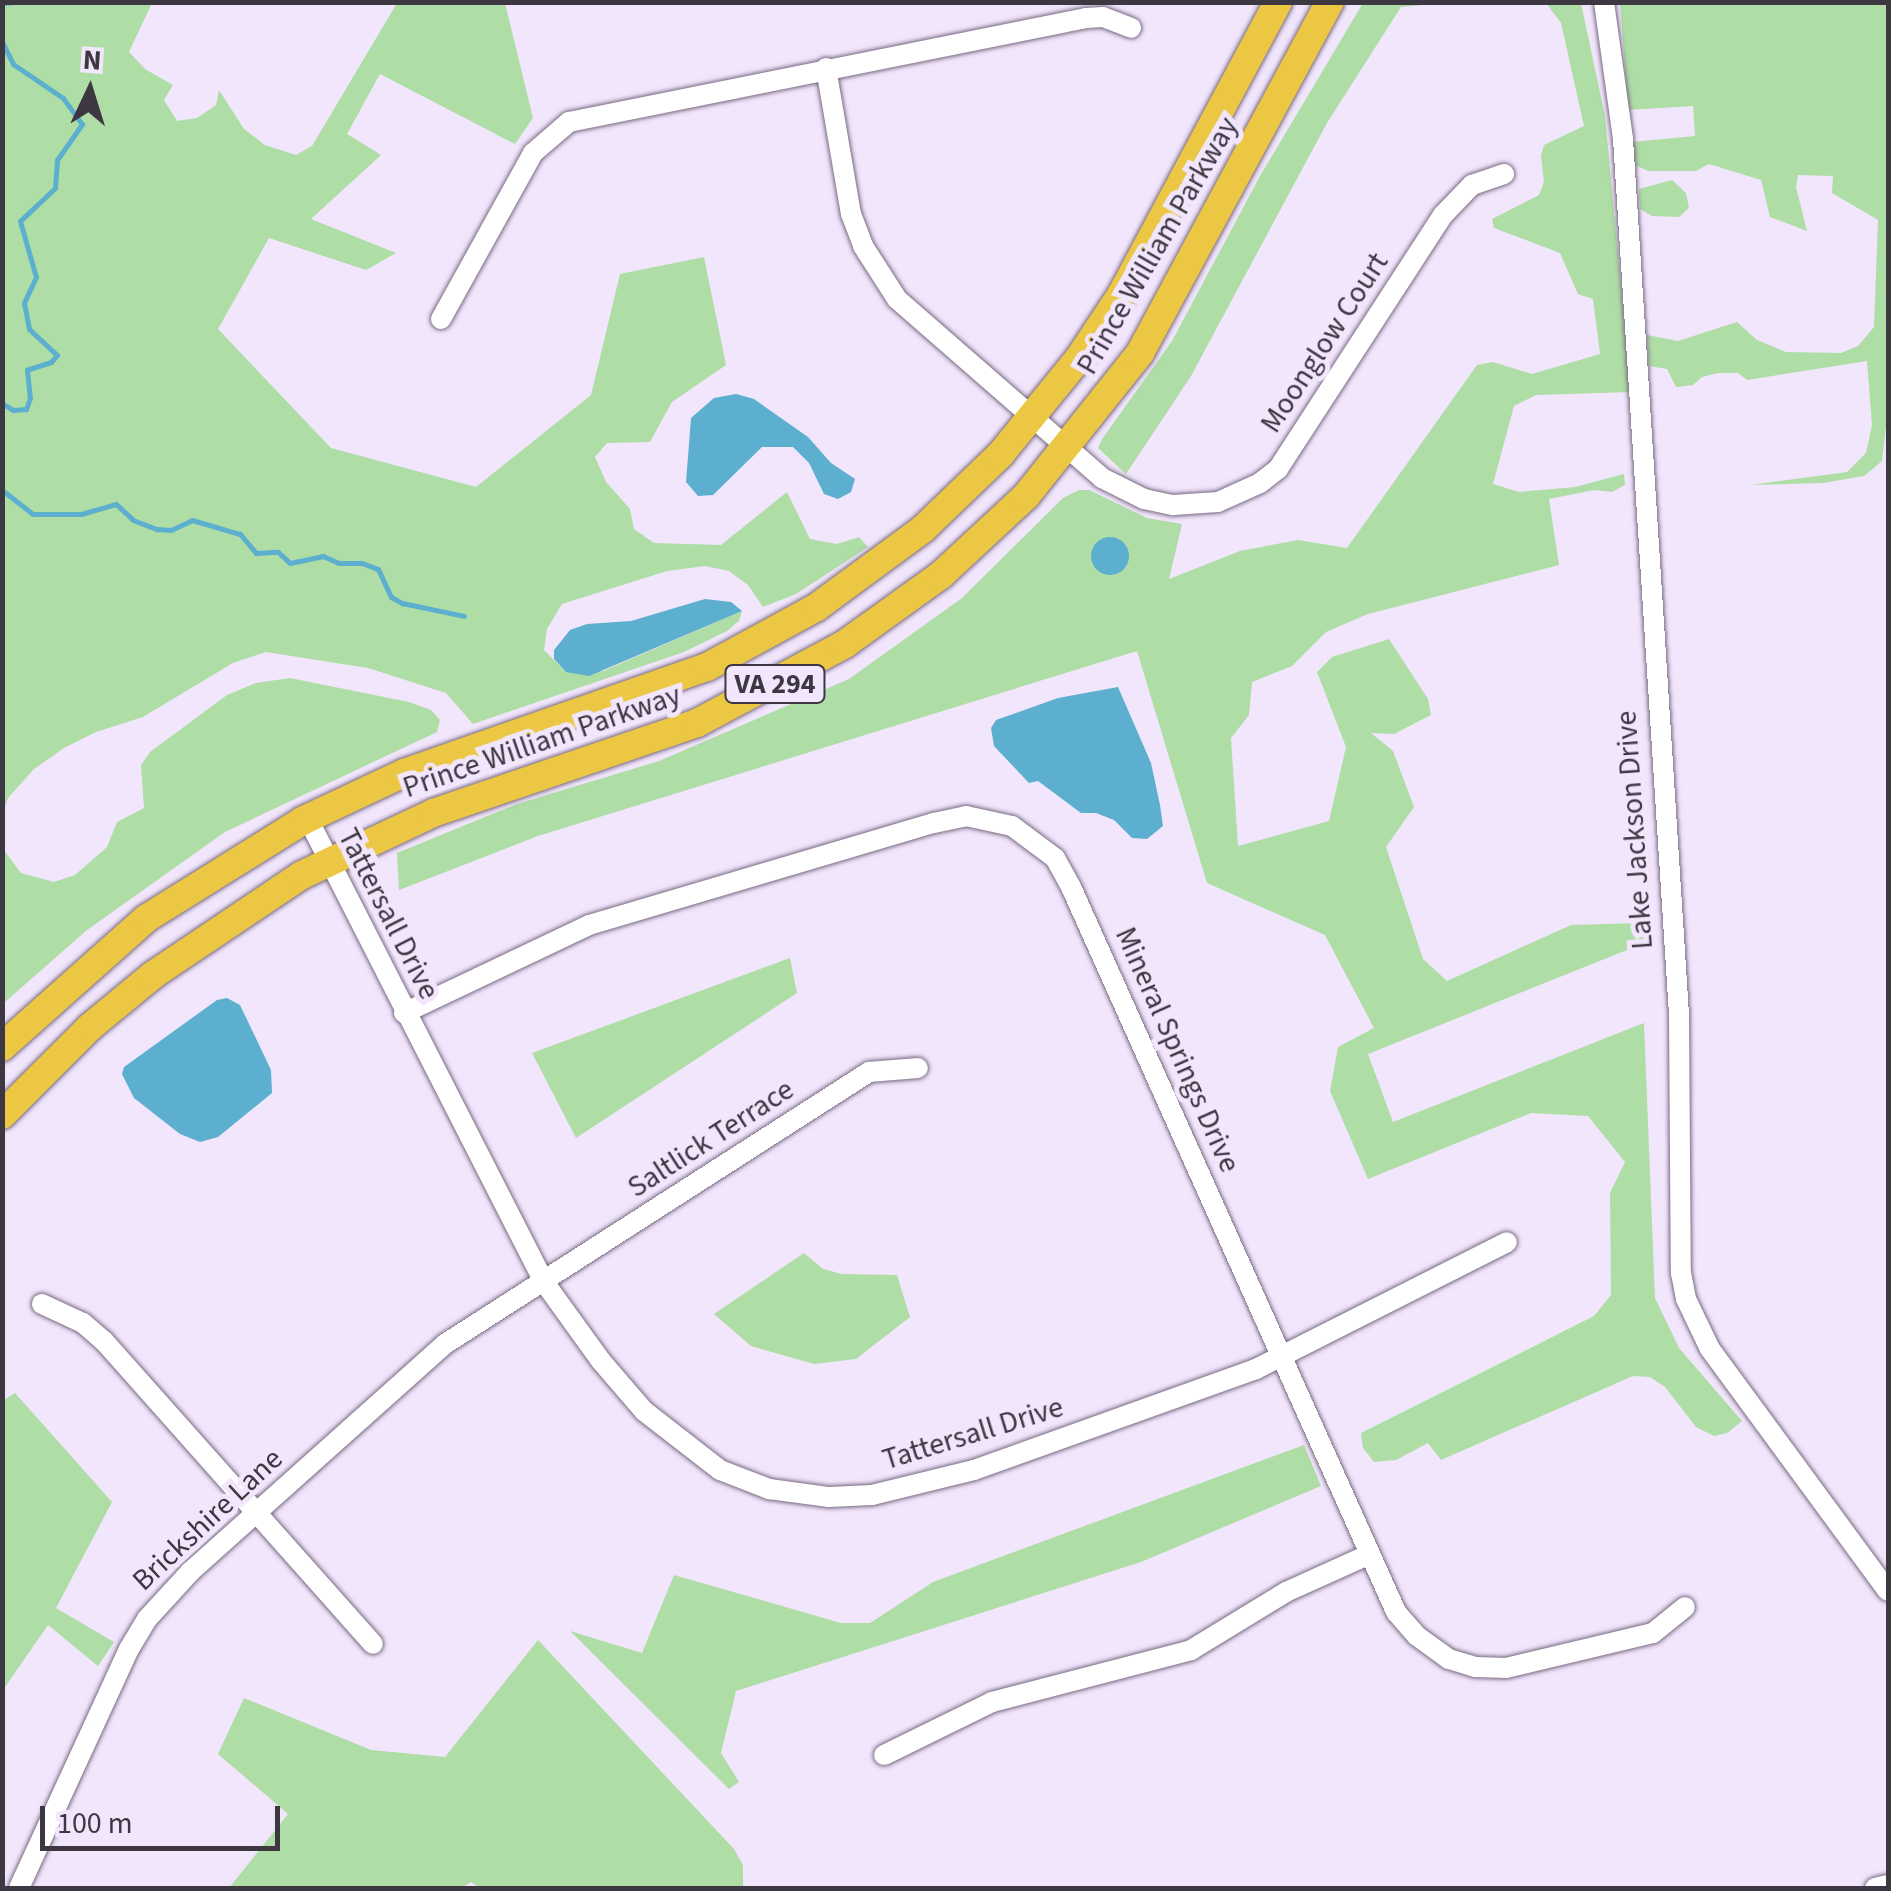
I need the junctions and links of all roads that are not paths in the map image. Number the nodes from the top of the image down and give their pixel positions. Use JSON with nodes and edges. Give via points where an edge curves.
{"nodes":[{"id":1,"x":1278,"y":2,"type":"edge"},
{"id":2,"x":1330,"y":2,"type":"edge"},
{"id":3,"x":1604,"y":2,"type":"edge"},
{"id":4,"x":1131,"y":28,"type":"dead end"},
{"id":5,"x":826,"y":68,"type":"junction"},
{"id":6,"x":1504,"y":174,"type":"dead end"},
{"id":7,"x":442,"y":319,"type":"dead end"},
{"id":8,"x":1032,"y":419,"type":"junction"},
{"id":9,"x":1068,"y":449,"type":"junction"},
{"id":10,"x":308,"y":819,"type":"junction"},
{"id":11,"x":328,"y":862,"type":"junction"},
{"id":12,"x":404,"y":1012,"type":"junction"},
{"id":13,"x":2,"y":1048,"type":"edge"},
{"id":14,"x":918,"y":1068,"type":"dead end"},
{"id":15,"x":2,"y":1115,"type":"edge"},
{"id":16,"x":1507,"y":1242,"type":"dead end"},
{"id":17,"x":544,"y":1282,"type":"junction"},
{"id":18,"x":42,"y":1304,"type":"dead end"},
{"id":19,"x":1282,"y":1358,"type":"junction"},
{"id":20,"x":254,"y":1514,"type":"junction"},
{"id":21,"x":1370,"y":1554,"type":"junction"},
{"id":22,"x":1888,"y":1591,"type":"edge"},
{"id":23,"x":1685,"y":1607,"type":"dead end"},
{"id":24,"x":373,"y":1644,"type":"dead end"},
{"id":25,"x":884,"y":1754,"type":"dead end"},
{"id":26,"x":1888,"y":1885,"type":"edge"},
{"id":27,"x":19,"y":1888,"type":"edge"},
{"id":28,"x":1875,"y":1888,"type":"edge"}],
"edges":[{"from":1,"to":8,"type":"highway","name":"Prince William Parkway","number":"VA 294","via":[[1121,295]]},
{"from":2,"to":9,"type":"highway","name":"Prince William Parkway","number":"VA 294","via":[[1140,353]]},
{"from":3,"to":22,"type":"street","name":"Lake Jackson Drive","via":[[1624,140],[1679,1014],[1680,1273],[1710,1349]]},
{"from":4,"to":5,"type":"street","via":[[1086,18]]},
{"from":5,"to":7,"type":"street","via":[[586,115],[550,134],[502,206]]},
{"from":5,"to":8,"type":"street","name":"Moonglow Court","via":[[852,214],[876,272],[917,320]]},
{"from":6,"to":9,"type":"street","name":"Moonglow Court","via":[[1472,185],[1442,216],[1293,452],[1260,483],[1218,502],[1173,505],[1122,490]]},
{"from":8,"to":9,"type":"street","name":"Moonglow Court"},
{"from":8,"to":10,"type":"highway","name":"Prince William Parkway","number":"VA 294","via":[[923,529],[758,642],[654,689],[404,773]]},
{"from":9,"to":11,"type":"highway","name":"Prince William Parkway","number":"VA 294","via":[[941,575],[794,675],[697,723],[480,795]]},
{"from":10,"to":11,"type":"street","name":"Tattersall Drive"},
{"from":10,"to":13,"type":"highway","name":"Prince William Parkway","number":"VA 294","via":[[147,918]]},
{"from":11,"to":12,"type":"street","name":"Tattersall Drive"},
{"from":11,"to":15,"type":"highway","name":"Prince William Parkway","number":"VA 294","via":[[247,908],[153,975]]},
{"from":12,"to":17,"type":"street","name":"Tattersall Drive"},
{"from":12,"to":19,"type":"street","name":"Mineral Springs Drive","via":[[588,924],[934,822],[966,816],[1012,826],[1055,858],[1071,887]]},
{"from":14,"to":17,"type":"street","name":"Saltlick Terrace","via":[[869,1072]]},
{"from":16,"to":19,"type":"street","name":"Tattersall Drive"},
{"from":17,"to":19,"type":"street","name":"Tattersall Drive","via":[[644,1412],[684,1446],[768,1489],[829,1497],[872,1495],[974,1470]]},
{"from":17,"to":20,"type":"street","name":"Brickshire Lane","via":[[446,1344]]},
{"from":18,"to":20,"type":"street","via":[[104,1341]]},
{"from":19,"to":21,"type":"street","name":"Mineral Springs Drive"},
{"from":20,"to":24,"type":"street"},
{"from":20,"to":27,"type":"street","name":"Brickshire Lane","via":[[147,1619]]},
{"from":21,"to":23,"type":"street","name":"Mineral Springs Drive","via":[[1396,1612],[1417,1636],[1476,1667],[1529,1665],[1653,1633]]},
{"from":21,"to":25,"type":"street","via":[[1286,1592],[1191,1650],[992,1702]]},
{"from":26,"to":28,"type":"street"}]}
